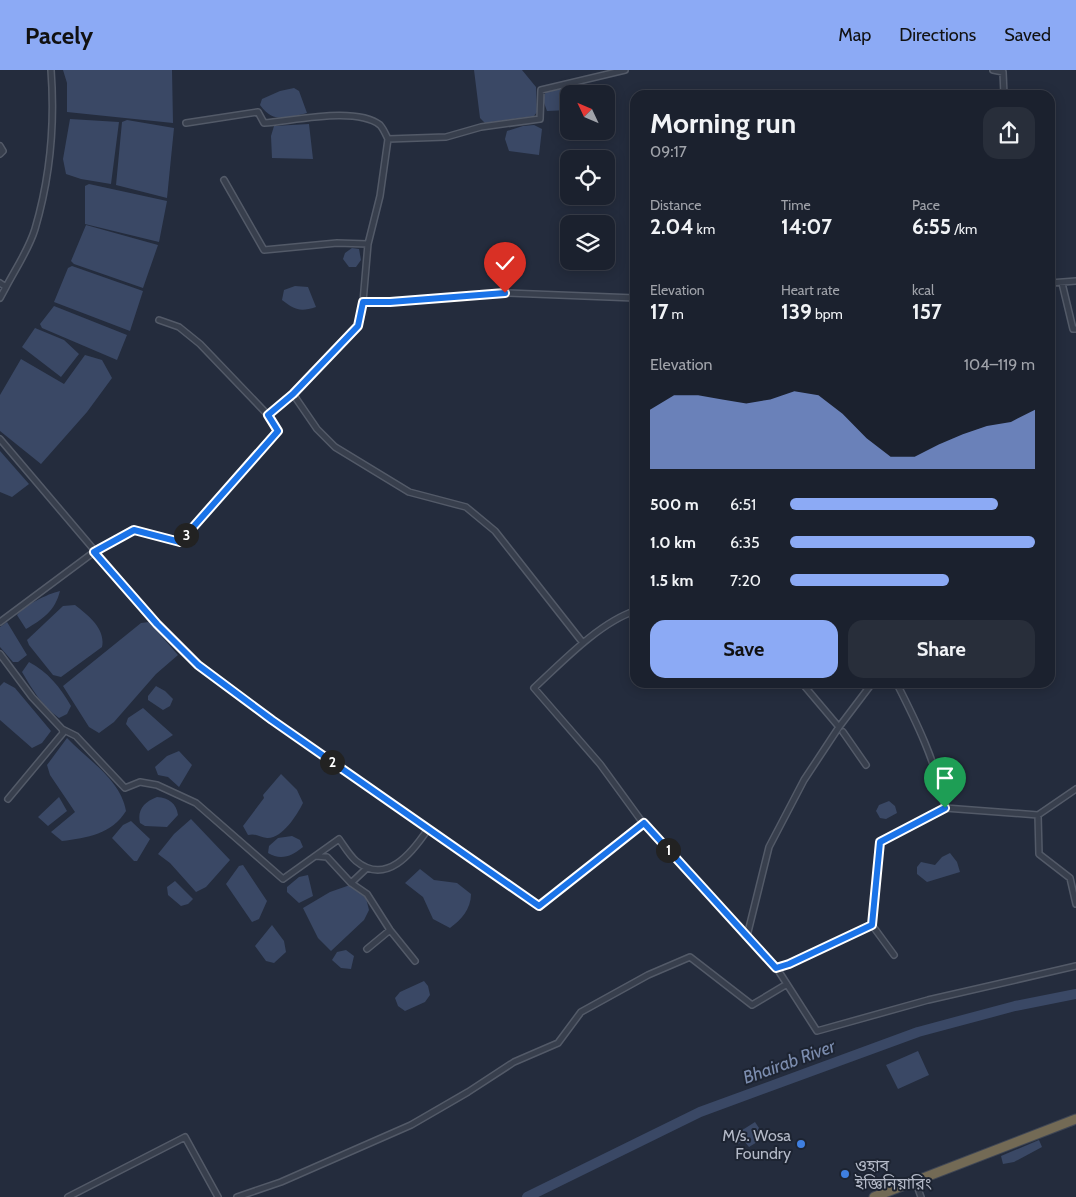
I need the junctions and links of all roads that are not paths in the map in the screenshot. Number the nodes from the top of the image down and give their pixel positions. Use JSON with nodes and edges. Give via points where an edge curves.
{"nodes":[{"id":1,"x":51,"y":70,"type":"edge"},
{"id":2,"x":625,"y":70,"type":"edge"},
{"id":3,"x":993,"y":70,"type":"edge"},
{"id":4,"x":1004,"y":90,"type":"edge"},
{"id":5,"x":186,"y":123,"type":"dead end"},
{"id":6,"x":388,"y":139,"type":"junction"},
{"id":7,"x":0,"y":146,"type":"edge"},
{"id":8,"x":0,"y":154,"type":"edge"},
{"id":9,"x":224,"y":180,"type":"dead end"},
{"id":10,"x":368,"y":244,"type":"junction"},
{"id":11,"x":1076,"y":280,"type":"edge"},
{"id":12,"x":1062,"y":282,"type":"junction"},
{"id":13,"x":1055,"y":283,"type":"edge"},
{"id":14,"x":0,"y":284,"type":"edge"},
{"id":15,"x":6,"y":287,"type":"junction"},
{"id":16,"x":0,"y":298,"type":"edge"},
{"id":17,"x":630,"y":298,"type":"edge"},
{"id":18,"x":363,"y":302,"type":"junction"},
{"id":19,"x":159,"y":320,"type":"dead end"},
{"id":20,"x":1076,"y":329,"type":"edge"},
{"id":21,"x":293,"y":394,"type":"junction"},
{"id":22,"x":268,"y":415,"type":"junction"},
{"id":23,"x":0,"y":439,"type":"edge"},
{"id":24,"x":94,"y":552,"type":"junction"},
{"id":25,"x":630,"y":613,"type":"edge"},
{"id":26,"x":0,"y":622,"type":"edge"},
{"id":27,"x":582,"y":643,"type":"junction"},
{"id":28,"x":0,"y":654,"type":"edge"},
{"id":29,"x":806,"y":688,"type":"edge"},
{"id":30,"x":868,"y":688,"type":"edge"},
{"id":31,"x":899,"y":688,"type":"edge"},
{"id":32,"x":838,"y":727,"type":"junction"},
{"id":33,"x":62,"y":729,"type":"junction"},
{"id":34,"x":843,"y":732,"type":"dead end"},
{"id":35,"x":866,"y":765,"type":"dead end"},
{"id":36,"x":1076,"y":789,"type":"edge"},
{"id":37,"x":8,"y":799,"type":"dead end"},
{"id":38,"x":945,"y":808,"type":"junction"},
{"id":39,"x":1038,"y":815,"type":"junction"},
{"id":40,"x":644,"y":823,"type":"junction"},
{"id":41,"x":428,"y":829,"type":"junction"},
{"id":42,"x":316,"y":856,"type":"junction"},
{"id":43,"x":367,"y":868,"type":"junction"},
{"id":44,"x":352,"y":883,"type":"junction"},
{"id":45,"x":1076,"y":904,"type":"edge"},
{"id":46,"x":872,"y":925,"type":"junction"},
{"id":47,"x":390,"y":930,"type":"junction"},
{"id":48,"x":747,"y":936,"type":"junction"},
{"id":49,"x":368,"y":949,"type":"dead end"},
{"id":50,"x":894,"y":955,"type":"dead end"},
{"id":51,"x":415,"y":960,"type":"dead end"},
{"id":52,"x":1076,"y":966,"type":"edge"},
{"id":53,"x":776,"y":968,"type":"junction"},
{"id":54,"x":787,"y":984,"type":"junction"},
{"id":55,"x":1076,"y":1119,"type":"edge"},
{"id":56,"x":914,"y":1180,"type":"junction"},
{"id":57,"x":68,"y":1197,"type":"edge"},
{"id":58,"x":218,"y":1197,"type":"edge"},
{"id":59,"x":237,"y":1197,"type":"edge"},
{"id":60,"x":874,"y":1197,"type":"edge"},
{"id":61,"x":921,"y":1197,"type":"edge"}],
"edges":[{"from":1,"to":15,"type":"street","via":[[54,104],[48,169],[35,230]]},
{"from":2,"to":6,"type":"street","via":[[542,90],[540,119],[481,127],[446,137]]},
{"from":3,"to":4,"type":"street","via":[[1003,72]]},
{"from":5,"to":6,"type":"street","via":[[258,112],[264,123],[338,114],[379,125]]},
{"from":6,"to":10,"type":"street","via":[[380,196]]},
{"from":7,"to":8,"type":"street","via":[[3,151]]},
{"from":9,"to":10,"type":"street","via":[[264,250],[337,243]]},
{"from":10,"to":18,"type":"street"},
{"from":11,"to":12,"type":"street"},
{"from":12,"to":13,"type":"street"},
{"from":12,"to":20,"type":"street","via":[[1073,329]]},
{"from":14,"to":15,"type":"street"},
{"from":15,"to":16,"type":"street"},
{"from":17,"to":18,"type":"street","via":[[505,293]]},
{"from":18,"to":21,"type":"street","via":[[358,326]]},
{"from":19,"to":22,"type":"street","via":[[180,327],[200,344]]},
{"from":21,"to":22,"type":"street"},
{"from":21,"to":27,"type":"street","via":[[317,429],[335,446],[409,492],[466,507],[495,531]]},
{"from":22,"to":24,"type":"street","via":[[278,431],[180,542],[134,530]]},
{"from":23,"to":24,"type":"street"},
{"from":24,"to":26,"type":"street"},
{"from":24,"to":41,"type":"street","via":[[198,665]]},
{"from":25,"to":27,"type":"street"},
{"from":27,"to":40,"type":"street","via":[[534,688],[600,764]]},
{"from":28,"to":33,"type":"street","via":[[32,697]]},
{"from":29,"to":32,"type":"street"},
{"from":30,"to":32,"type":"street"},
{"from":31,"to":38,"type":"street","via":[[938,774]]},
{"from":32,"to":48,"type":"street","via":[[804,780],[769,847]]},
{"from":33,"to":37,"type":"street","via":[[61,737]]},
{"from":33,"to":42,"type":"street","via":[[76,736],[125,788],[140,782],[157,785],[196,803],[282,879]]},
{"from":34,"to":35,"type":"street"},
{"from":36,"to":39,"type":"street"},
{"from":38,"to":39,"type":"street"},
{"from":38,"to":46,"type":"street","via":[[880,842]]},
{"from":39,"to":45,"type":"street","via":[[1039,854],[1070,878]]},
{"from":40,"to":41,"type":"street","via":[[539,906]]},
{"from":40,"to":48,"type":"street"},
{"from":41,"to":43,"type":"street","via":[[403,861],[385,870]]},
{"from":42,"to":43,"type":"street","via":[[339,839]]},
{"from":42,"to":44,"type":"street","via":[[327,857]]},
{"from":43,"to":44,"type":"street"},
{"from":44,"to":47,"type":"street","via":[[367,894]]},
{"from":46,"to":50,"type":"street"},
{"from":46,"to":53,"type":"street"},
{"from":47,"to":49,"type":"street"},
{"from":47,"to":51,"type":"street"},
{"from":48,"to":53,"type":"street"},
{"from":52,"to":54,"type":"street","via":[[928,1000],[817,1031]]},
{"from":53,"to":54,"type":"street"},
{"from":54,"to":59,"type":"street","via":[[752,1005],[690,957],[648,975],[581,1012],[558,1043],[514,1062],[411,1125],[281,1182]]},
{"from":55,"to":56,"type":"highway"},
{"from":56,"to":60,"type":"highway"},
{"from":56,"to":61,"type":"street"},
{"from":57,"to":58,"type":"street","via":[[185,1138]]}]}
